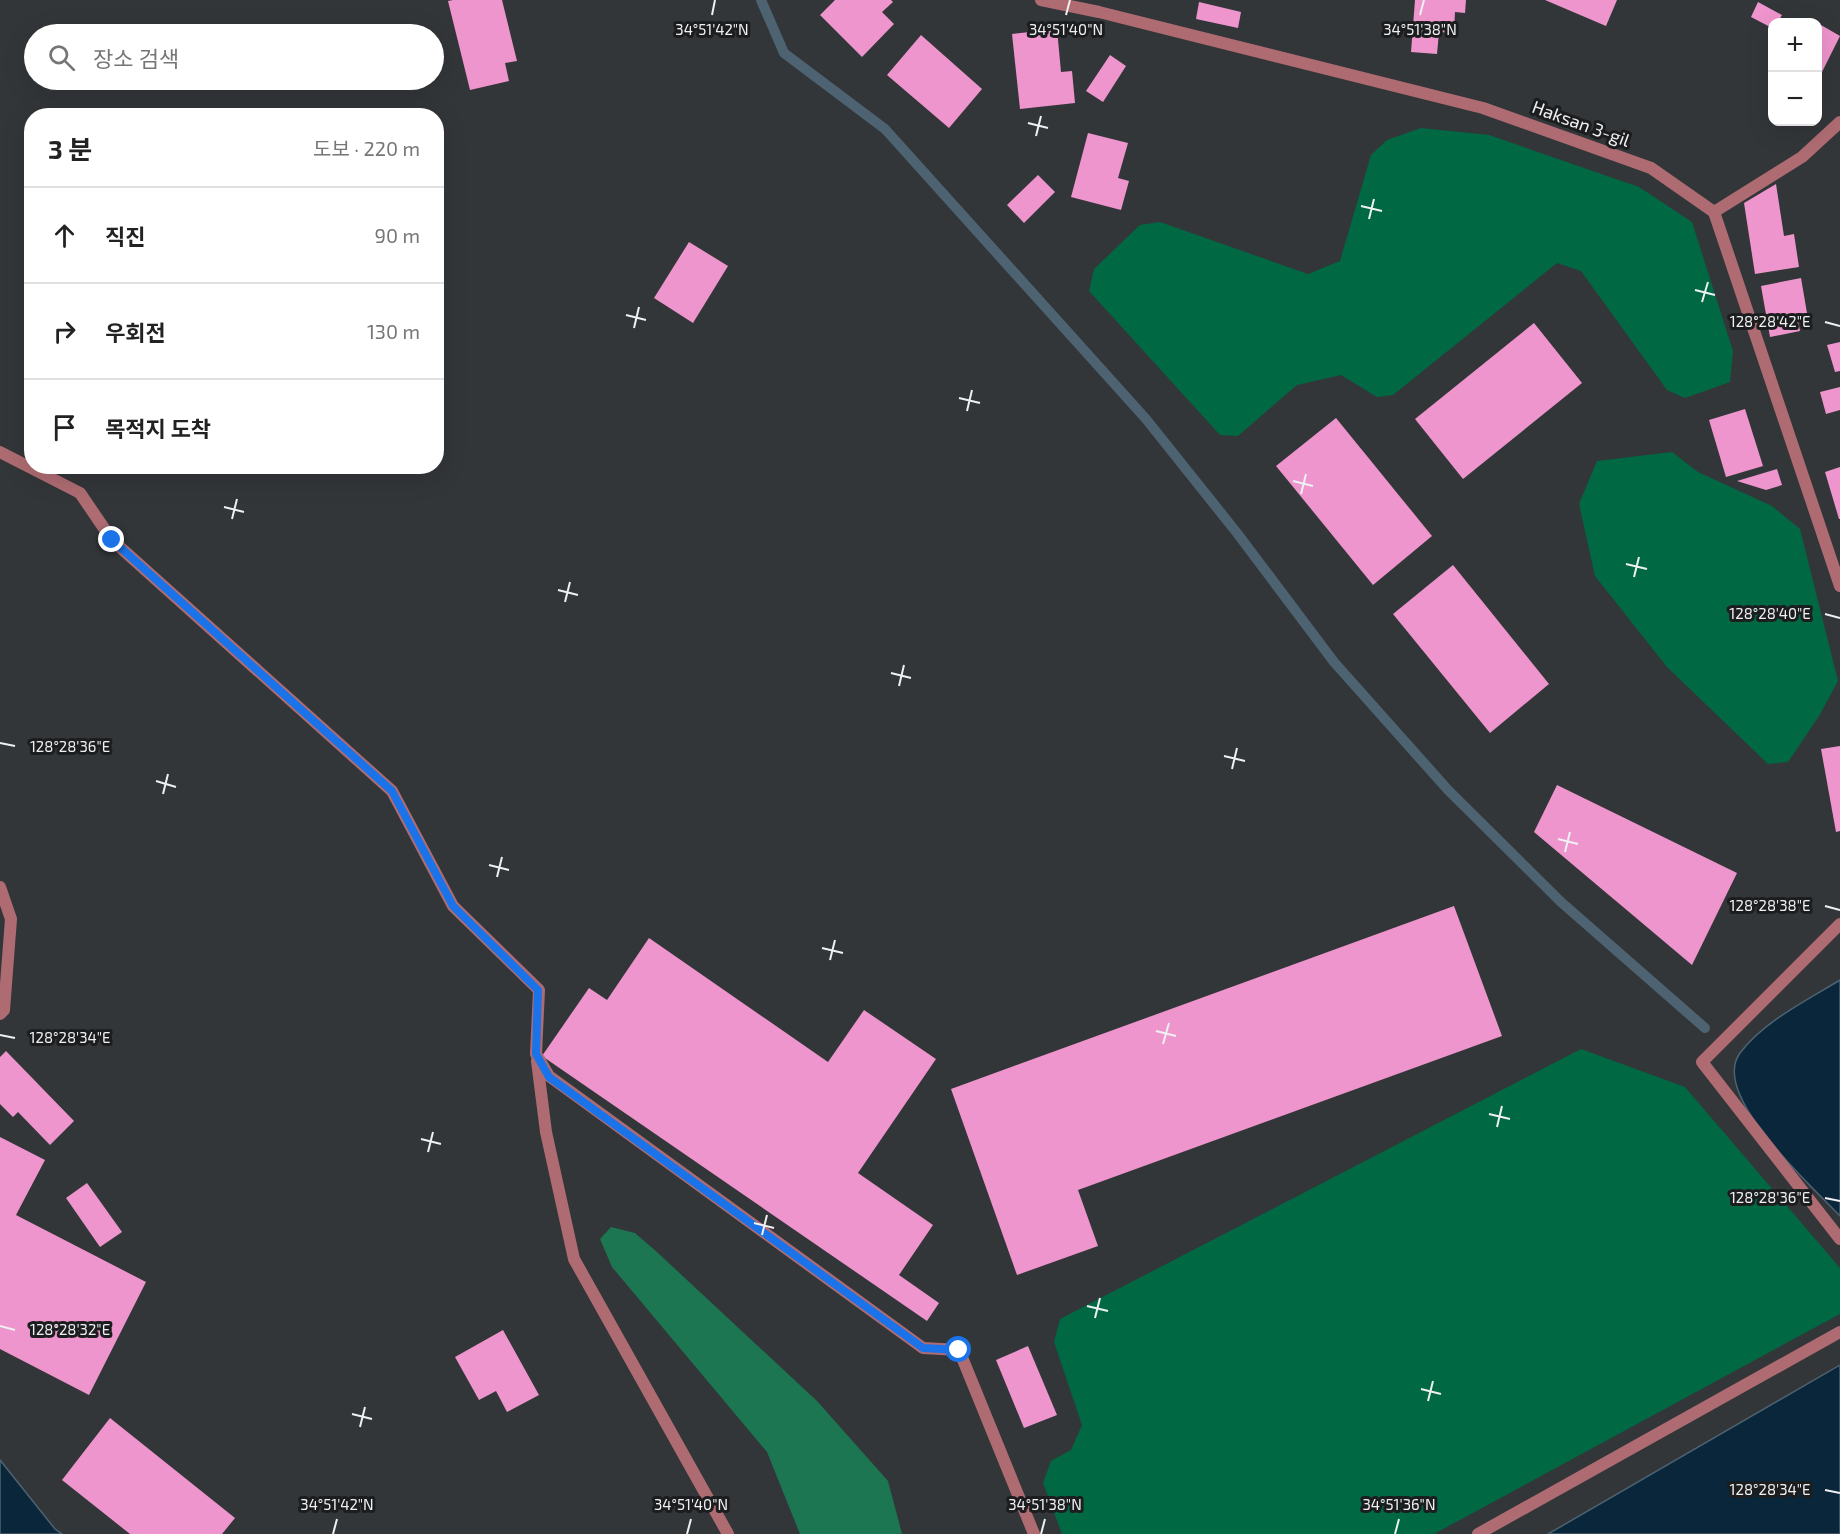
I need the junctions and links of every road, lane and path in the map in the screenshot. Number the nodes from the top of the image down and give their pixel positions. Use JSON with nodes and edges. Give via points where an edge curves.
{"nodes":[{"id":1,"x":1041,"y":0,"type":"edge"},
{"id":2,"x":1840,"y":122,"type":"edge"},
{"id":3,"x":1714,"y":212,"type":"junction"},
{"id":4,"x":0,"y":452,"type":"edge"},
{"id":5,"x":24,"y":464,"type":"edge"},
{"id":6,"x":43,"y":474,"type":"edge"},
{"id":7,"x":1840,"y":586,"type":"edge"},
{"id":8,"x":0,"y":887,"type":"edge"},
{"id":9,"x":1840,"y":924,"type":"edge"},
{"id":10,"x":0,"y":1014,"type":"edge"},
{"id":11,"x":536,"y":1054,"type":"junction"},
{"id":12,"x":1840,"y":1239,"type":"edge"},
{"id":13,"x":1840,"y":1332,"type":"edge"},
{"id":14,"x":728,"y":1534,"type":"edge"},
{"id":15,"x":1034,"y":1534,"type":"edge"},
{"id":16,"x":1478,"y":1534,"type":"edge"}],
"edges":[{"from":1,"to":3,"type":"street","name":"Haksan 3-gil","via":[[1483,108],[1651,168]]},
{"from":2,"to":3,"type":"street","via":[[1802,157]]},
{"from":3,"to":7,"type":"street"},
{"from":4,"to":5,"type":"street"},
{"from":6,"to":11,"type":"street","via":[[80,493],[112,540],[392,791],[453,906],[538,990]]},
{"from":8,"to":10,"type":"street","via":[[11,919],[4,1010]]},
{"from":9,"to":12,"type":"street","via":[[1702,1062]]},
{"from":11,"to":14,"type":"street","via":[[546,1132],[574,1259]]},
{"from":11,"to":15,"type":"street","via":[[549,1077],[923,1348],[959,1350]]},
{"from":13,"to":16,"type":"street"}]}
